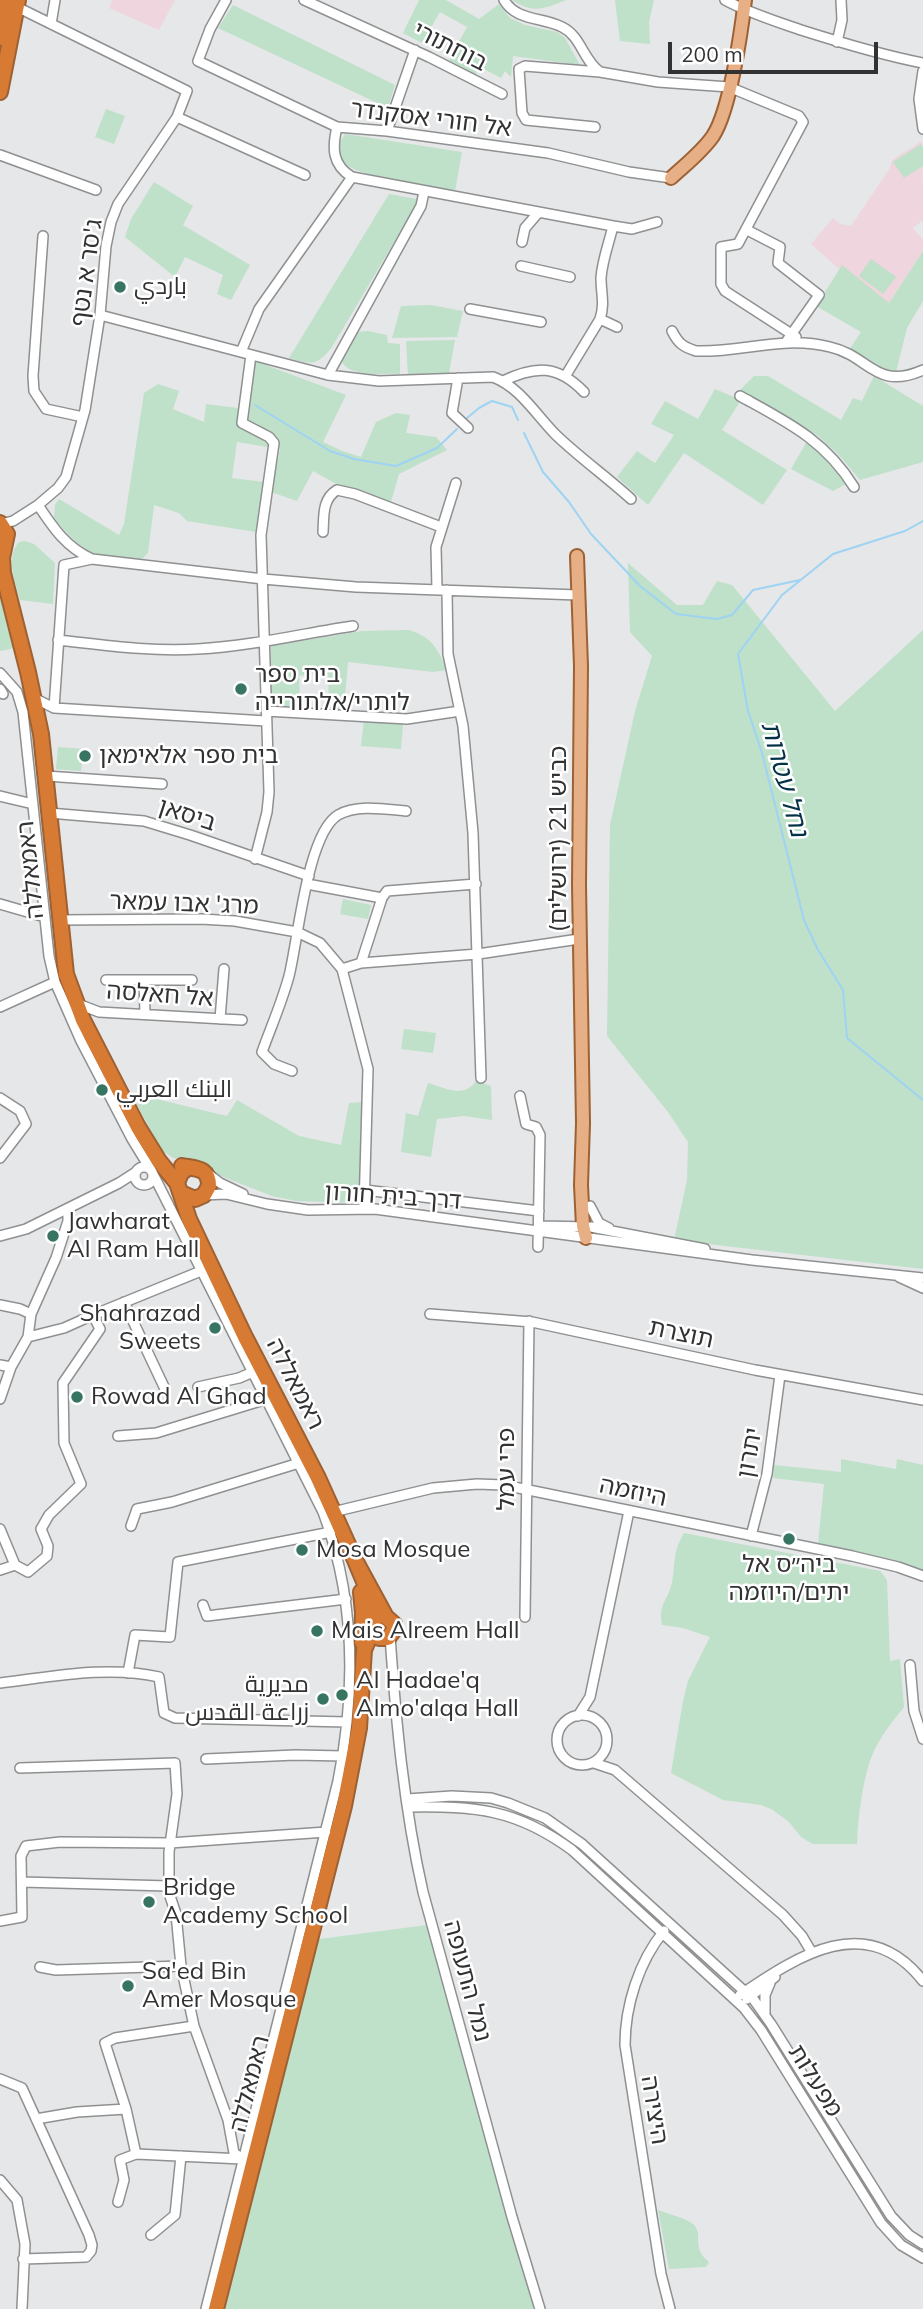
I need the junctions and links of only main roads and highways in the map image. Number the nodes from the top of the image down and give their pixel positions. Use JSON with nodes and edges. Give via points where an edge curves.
{"nodes":[{"id":1,"x":14,"y":2,"type":"edge"},
{"id":2,"x":744,"y":5,"type":"edge"},
{"id":3,"x":2,"y":15,"type":"edge"},
{"id":4,"x":0,"y":38,"type":"edge"},
{"id":5,"x":0,"y":92,"type":"edge"},
{"id":6,"x":671,"y":178,"type":"road end"},
{"id":7,"x":1,"y":523,"type":"edge"},
{"id":8,"x":4,"y":546,"type":"edge"},
{"id":9,"x":577,"y":556,"type":"dead end"},
{"id":10,"x":1,"y":571,"type":"edge"},
{"id":11,"x":149,"y":1147,"type":"junction"},
{"id":12,"x":189,"y":1167,"type":"junction"},
{"id":13,"x":179,"y":1188,"type":"junction"},
{"id":14,"x":202,"y":1196,"type":"junction"},
{"id":15,"x":194,"y":1230,"type":"junction"},
{"id":16,"x":586,"y":1230,"type":"road end"},
{"id":17,"x":355,"y":1560,"type":"junction"},
{"id":18,"x":363,"y":1664,"type":"junction"},
{"id":19,"x":216,"y":2309,"type":"edge"}],
"edges":[{"from":1,"to":3,"type":"highway"},
{"from":1,"to":5,"type":"highway"},
{"from":2,"to":6,"type":"main road","via":[[722,120],[705,146]]},
{"from":3,"to":4,"type":"highway"},
{"from":7,"to":8,"type":"highway"},
{"from":8,"to":10,"type":"highway","name":"ראמאללה"},
{"from":9,"to":16,"type":"main road","name":"כביש 21 (ירושלים)"},
{"from":10,"to":11,"type":"highway","name":"ראמאללה","via":[[34,698],[46,776],[52,918],[66,974],[103,1061]]},
{"from":11,"to":12,"type":"highway","via":[[164,1159]]},
{"from":11,"to":13,"type":"highway","name":"ראמאללה"},
{"from":12,"to":13,"type":"highway","via":[[181,1173]]},
{"from":12,"to":14,"type":"highway","via":[[204,1171],[209,1181]]},
{"from":13,"to":14,"type":"highway","via":[[190,1198]]},
{"from":13,"to":15,"type":"highway","name":"ראמאללה"},
{"from":14,"to":15,"type":"highway","via":[[193,1213]]},
{"from":15,"to":17,"type":"highway","name":"ראמאללה"},
{"from":17,"to":18,"type":"highway","via":[[363,1613]]},
{"from":17,"to":18,"type":"highway","name":"ראמאללה","via":[[380,1630],[366,1647]]},
{"from":18,"to":19,"type":"highway","name":"ראמאללה","via":[[359,1728],[344,1806]]}]}
